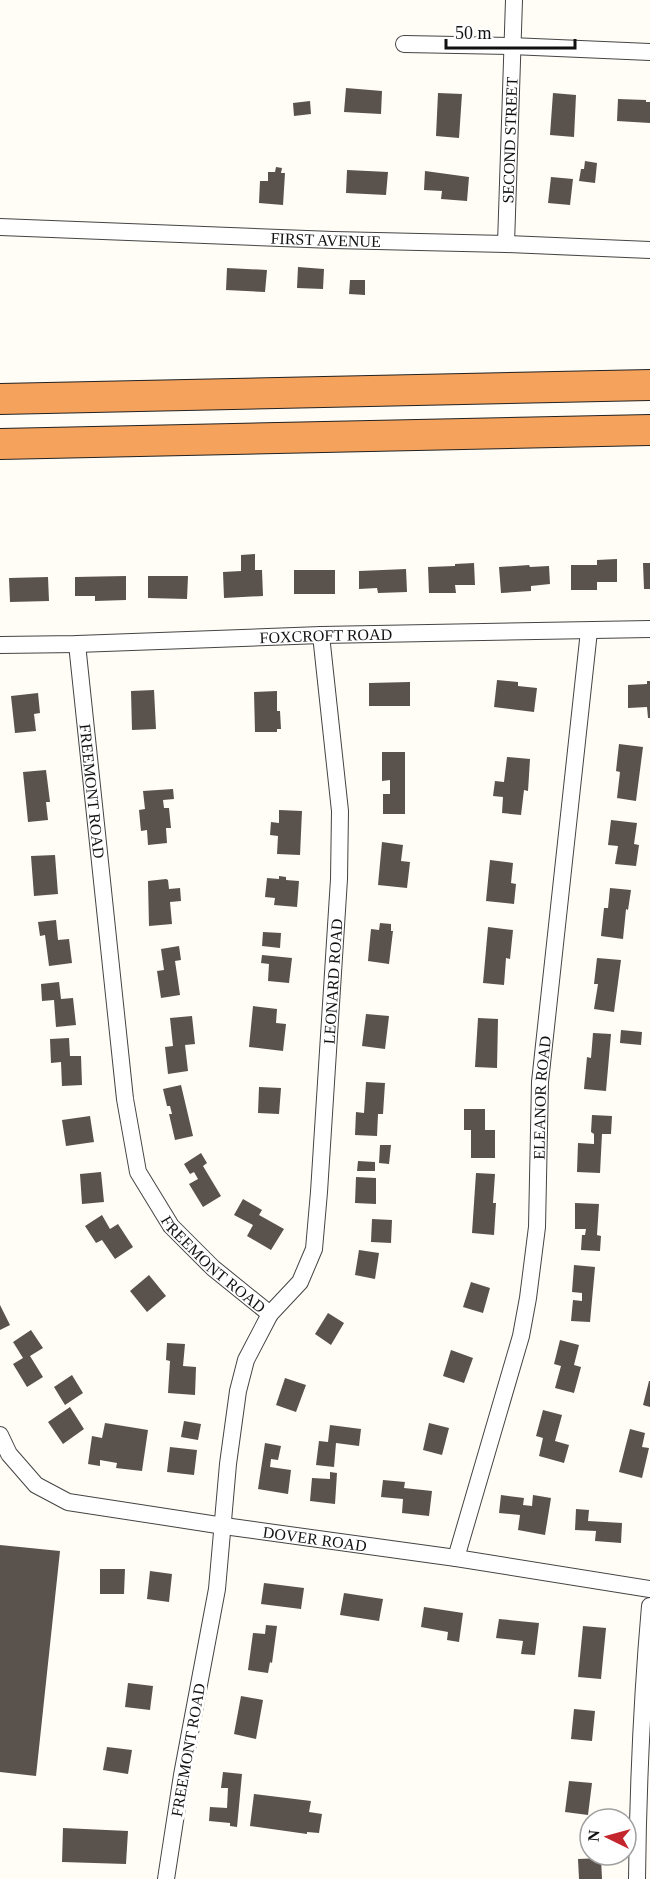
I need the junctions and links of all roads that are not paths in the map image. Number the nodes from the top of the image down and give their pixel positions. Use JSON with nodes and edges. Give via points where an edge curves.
{"nodes":[{"id":1,"x":514,"y":0,"type":"edge"},
{"id":2,"x":404,"y":44,"type":"dead end"},
{"id":3,"x":511,"y":46,"type":"junction"},
{"id":4,"x":650,"y":52,"type":"edge"},
{"id":5,"x":0,"y":227,"type":"edge"},
{"id":6,"x":506,"y":244,"type":"junction"},
{"id":7,"x":650,"y":250,"type":"edge"},
{"id":8,"x":650,"y":385,"type":"edge"},
{"id":9,"x":0,"y":399,"type":"edge"},
{"id":10,"x":650,"y":430,"type":"edge"},
{"id":11,"x":0,"y":444,"type":"edge"},
{"id":12,"x":650,"y":630,"type":"edge"},
{"id":13,"x":589,"y":631,"type":"junction"},
{"id":14,"x":321,"y":635,"type":"junction"},
{"id":15,"x":77,"y":644,"type":"junction"},
{"id":16,"x":0,"y":645,"type":"edge"},
{"id":17,"x":270,"y":1314,"type":"junction"},
{"id":18,"x":0,"y":1436,"type":"edge"},
{"id":19,"x":5,"y":1458,"type":"edge"},
{"id":20,"x":224,"y":1526,"type":"junction"},
{"id":21,"x":456,"y":1557,"type":"junction"},
{"id":22,"x":650,"y":1588,"type":"edge"},
{"id":23,"x":650,"y":1606,"type":"edge"},
{"id":24,"x":166,"y":1879,"type":"edge"},
{"id":25,"x":637,"y":1879,"type":"edge"}],
"edges":[{"from":1,"to":3,"type":"street","name":"SECOND STREET"},
{"from":2,"to":3,"type":"street"},
{"from":3,"to":4,"type":"street"},
{"from":3,"to":6,"type":"street","name":"SECOND STREET"},
{"from":5,"to":6,"type":"street","name":"FIRST AVENUE"},
{"from":6,"to":7,"type":"street","name":"FIRST AVENUE"},
{"from":8,"to":9,"type":"highway"},
{"from":10,"to":11,"type":"highway"},
{"from":12,"to":13,"type":"street","name":"FOXCROFT ROAD"},
{"from":13,"to":14,"type":"street","name":"FOXCROFT ROAD"},
{"from":13,"to":21,"type":"street","name":"ELEANOR ROAD","via":[[540,1082],[537,1227],[528,1298],[521,1336]]},
{"from":14,"to":15,"type":"street","name":"FOXCROFT ROAD"},
{"from":14,"to":17,"type":"street","name":"LEONARD ROAD","via":[[340,812],[320,1192],[314,1249],[300,1282]]},
{"from":15,"to":16,"type":"street","name":"FOXCROFT ROAD"},
{"from":15,"to":17,"type":"street","name":"FREEMONT ROAD","via":[[125,1099],[138,1172],[171,1226],[213,1268]]},
{"from":17,"to":20,"type":"street","name":"FREEMONT ROAD","via":[[246,1360],[238,1391]]},
{"from":18,"to":19,"type":"street"},
{"from":19,"to":20,"type":"street","name":"DOVER ROAD","via":[[36,1485],[68,1502]]},
{"from":20,"to":21,"type":"street","name":"DOVER ROAD"},
{"from":20,"to":24,"type":"street","name":"FREEMONT ROAD","via":[[218,1588]]},
{"from":21,"to":22,"type":"street","name":"DOVER ROAD"},
{"from":23,"to":25,"type":"street"}]}
